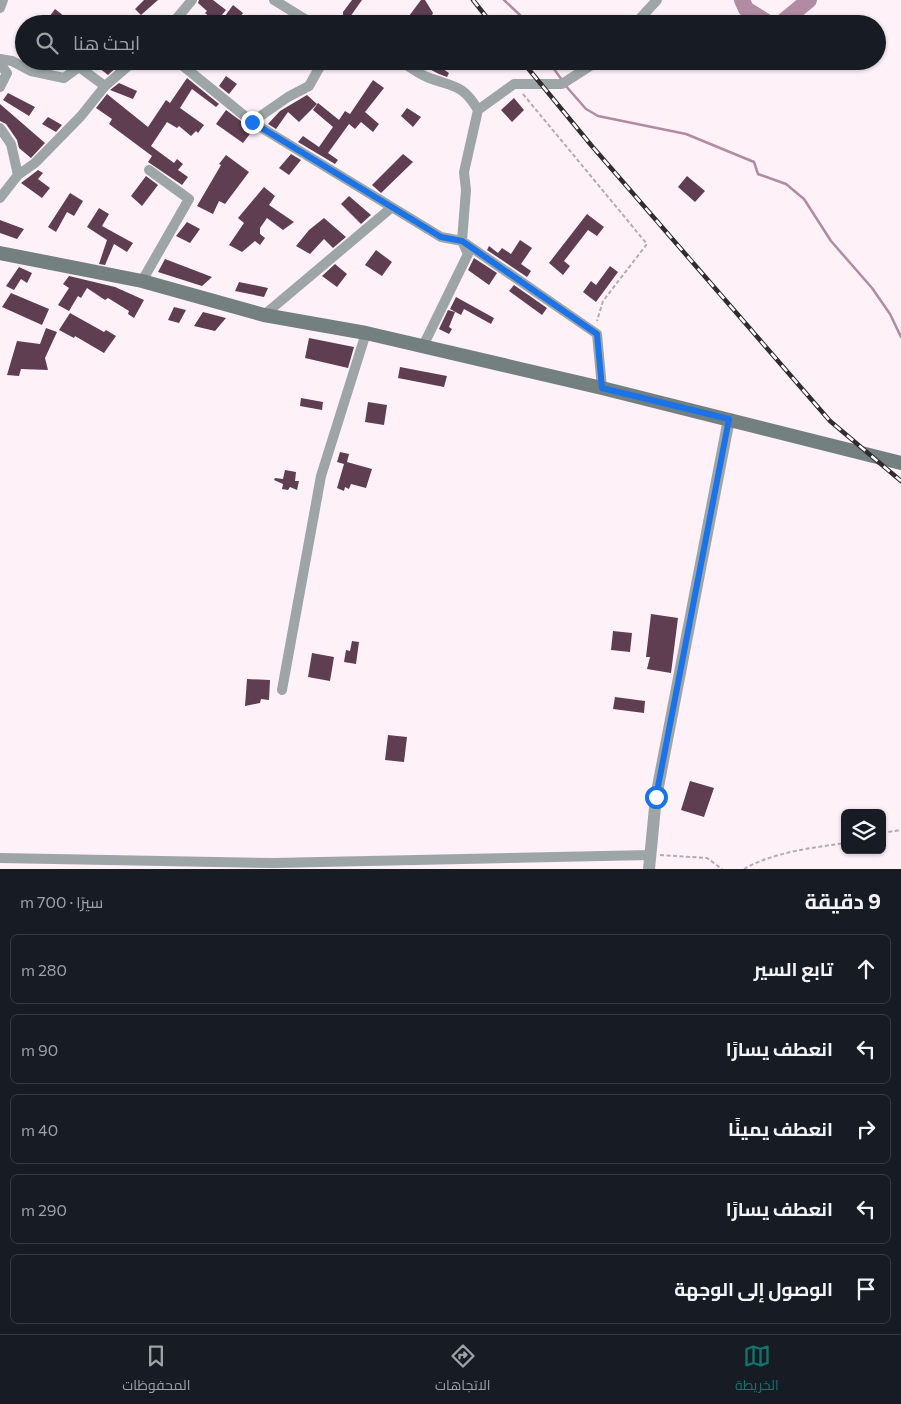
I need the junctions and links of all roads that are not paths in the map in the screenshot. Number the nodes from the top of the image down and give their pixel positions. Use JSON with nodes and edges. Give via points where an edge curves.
{"nodes":[{"id":1,"x":3,"y":0,"type":"edge"},
{"id":2,"x":192,"y":0,"type":"edge"},
{"id":3,"x":274,"y":0,"type":"edge"},
{"id":4,"x":657,"y":0,"type":"edge"},
{"id":5,"x":0,"y":8,"type":"edge"},
{"id":6,"x":180,"y":15,"type":"edge"},
{"id":7,"x":298,"y":15,"type":"edge"},
{"id":8,"x":643,"y":15,"type":"edge"},
{"id":9,"x":0,"y":59,"type":"edge"},
{"id":10,"x":15,"y":63,"type":"edge"},
{"id":11,"x":0,"y":64,"type":"edge"},
{"id":12,"x":29,"y":70,"type":"edge"},
{"id":13,"x":75,"y":70,"type":"edge"},
{"id":14,"x":83,"y":70,"type":"edge"},
{"id":15,"x":124,"y":70,"type":"edge"},
{"id":16,"x":188,"y":70,"type":"edge"},
{"id":17,"x":318,"y":70,"type":"edge"},
{"id":18,"x":415,"y":70,"type":"edge"},
{"id":19,"x":584,"y":70,"type":"edge"},
{"id":20,"x":105,"y":86,"type":"junction"},
{"id":21,"x":0,"y":87,"type":"edge"},
{"id":22,"x":478,"y":110,"type":"junction"},
{"id":23,"x":252,"y":122,"type":"junction"},
{"id":24,"x":0,"y":128,"type":"edge"},
{"id":25,"x":149,"y":170,"type":"dead end"},
{"id":26,"x":18,"y":174,"type":"junction"},
{"id":27,"x":0,"y":198,"type":"edge"},
{"id":28,"x":391,"y":208,"type":"junction"},
{"id":29,"x":462,"y":241,"type":"junction"},
{"id":30,"x":0,"y":253,"type":"edge"},
{"id":31,"x":142,"y":282,"type":"junction"},
{"id":32,"x":264,"y":315,"type":"junction"},
{"id":33,"x":366,"y":333,"type":"junction"},
{"id":34,"x":423,"y":346,"type":"junction"},
{"id":35,"x":602,"y":388,"type":"junction"},
{"id":36,"x":729,"y":419,"type":"junction"},
{"id":37,"x":901,"y":463,"type":"edge"},
{"id":38,"x":282,"y":690,"type":"dead end"},
{"id":39,"x":650,"y":855,"type":"junction"},
{"id":40,"x":0,"y":858,"type":"edge"},
{"id":41,"x":649,"y":869,"type":"edge"}],
"edges":[{"from":1,"to":5,"type":"street"},
{"from":2,"to":6,"type":"street"},
{"from":3,"to":7,"type":"street"},
{"from":4,"to":8,"type":"street"},
{"from":9,"to":10,"type":"street"},
{"from":11,"to":21,"type":"street","via":[[7,73]]},
{"from":12,"to":13,"type":"street","via":[[64,78]]},
{"from":14,"to":20,"type":"street"},
{"from":15,"to":20,"type":"street"},
{"from":16,"to":23,"type":"street"},
{"from":17,"to":23,"type":"street","via":[[309,86]]},
{"from":18,"to":22,"type":"street","via":[[468,94]]},
{"from":19,"to":22,"type":"street","via":[[565,83],[514,84]]},
{"from":20,"to":26,"type":"street","via":[[35,163]]},
{"from":22,"to":29,"type":"street","via":[[464,172],[466,190]]},
{"from":23,"to":28,"type":"street"},
{"from":24,"to":26,"type":"street","via":[[11,144]]},
{"from":25,"to":31,"type":"street","via":[[188,199]]},
{"from":26,"to":27,"type":"street"},
{"from":28,"to":29,"type":"street","via":[[441,237]]},
{"from":28,"to":32,"type":"street"},
{"from":29,"to":34,"type":"street","via":[[468,254]]},
{"from":29,"to":35,"type":"street","via":[[597,334]]},
{"from":30,"to":31,"type":"main road"},
{"from":31,"to":32,"type":"main road"},
{"from":32,"to":33,"type":"main road"},
{"from":33,"to":34,"type":"main road"},
{"from":33,"to":38,"type":"street","via":[[321,476]]},
{"from":34,"to":35,"type":"main road"},
{"from":35,"to":36,"type":"main road"},
{"from":36,"to":37,"type":"main road"},
{"from":36,"to":39,"type":"street","via":[[658,788]]},
{"from":39,"to":40,"type":"street","via":[[274,863]]},
{"from":39,"to":41,"type":"street"}]}
